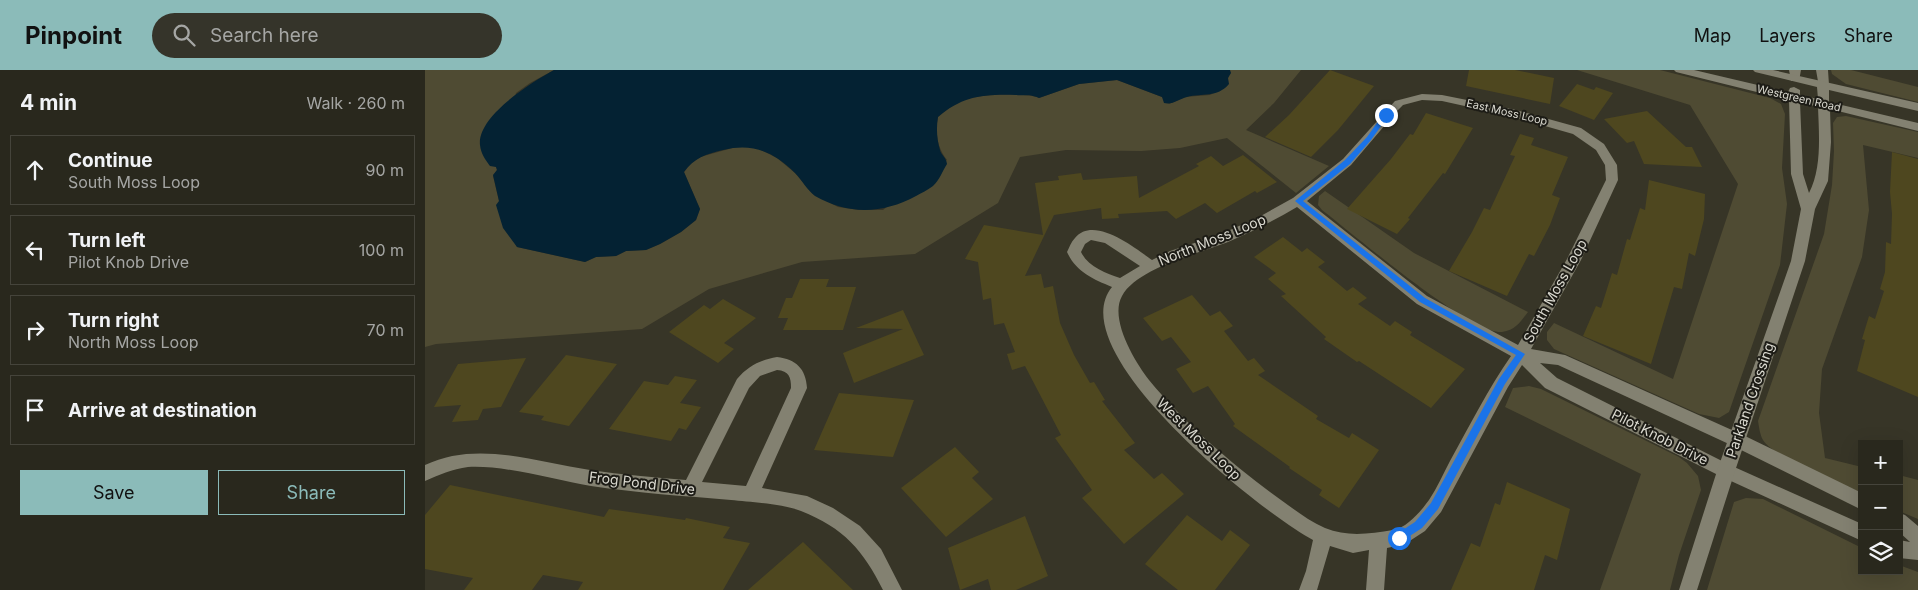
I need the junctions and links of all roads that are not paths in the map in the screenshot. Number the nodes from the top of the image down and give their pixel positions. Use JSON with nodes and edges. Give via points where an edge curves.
{"nodes":[{"id":1,"x":1680,"y":70,"type":"edge"},
{"id":2,"x":1759,"y":70,"type":"edge"},
{"id":3,"x":1822,"y":70,"type":"edge"},
{"id":4,"x":1795,"y":74,"type":"edge"},
{"id":5,"x":1823,"y":85,"type":"junction"},
{"id":6,"x":1794,"y":98,"type":"junction"},
{"id":7,"x":1409,"y":100,"type":"joint"},
{"id":8,"x":1823,"y":104,"type":"junction"},
{"id":9,"x":1918,"y":107,"type":"edge"},
{"id":10,"x":1918,"y":126,"type":"edge"},
{"id":11,"x":1600,"y":147,"type":"joint"},
{"id":12,"x":1298,"y":201,"type":"junction"},
{"id":13,"x":1808,"y":209,"type":"junction"},
{"id":14,"x":1150,"y":266,"type":"junction"},
{"id":15,"x":1135,"y":274,"type":"joint"},
{"id":16,"x":1122,"y":286,"type":"junction"},
{"id":17,"x":1521,"y":354,"type":"junction"},
{"id":18,"x":1737,"y":440,"type":"junction"},
{"id":19,"x":1726,"y":471,"type":"junction"},
{"id":20,"x":425,"y":473,"type":"edge"},
{"id":21,"x":690,"y":489,"type":"junction"},
{"id":22,"x":751,"y":494,"type":"junction"},
{"id":23,"x":1858,"y":500,"type":"edge"},
{"id":24,"x":1903,"y":524,"type":"edge"},
{"id":25,"x":1858,"y":531,"type":"edge"},
{"id":26,"x":1323,"y":536,"type":"junction"},
{"id":27,"x":1918,"y":537,"type":"edge"},
{"id":28,"x":1378,"y":542,"type":"junction"},
{"id":29,"x":1353,"y":544,"type":"joint"},
{"id":30,"x":1903,"y":549,"type":"edge"},
{"id":31,"x":1918,"y":550,"type":"edge"},
{"id":32,"x":893,"y":590,"type":"edge"},
{"id":33,"x":1308,"y":590,"type":"edge"},
{"id":34,"x":1375,"y":590,"type":"edge"},
{"id":35,"x":1688,"y":590,"type":"edge"}],
"edges":[{"from":1,"to":6,"type":"street","name":"Westgreen Road"},
{"from":2,"to":4,"type":"street","name":"Westgreen Road"},
{"from":3,"to":5,"type":"street","name":"Parkland Crossing"},
{"from":4,"to":5,"type":"street","name":"Westgreen Road"},
{"from":4,"to":6,"type":"street","name":"Parkland Crossing"},
{"from":5,"to":8,"type":"street","name":"Parkland Crossing"},
{"from":5,"to":9,"type":"street","name":"Westgreen Road"},
{"from":6,"to":8,"type":"street","name":"Westgreen Road"},
{"from":6,"to":13,"type":"street","name":"Parkland Crossing","via":[[1797,174]]},
{"from":7,"to":11,"type":"street","name":"East Moss Loop","via":[[1442,98],[1529,117],[1577,131]]},
{"from":7,"to":12,"type":"street","name":"North Moss Loop","via":[[1393,108],[1347,162]]},
{"from":8,"to":10,"type":"street","name":"Westgreen Road"},
{"from":8,"to":13,"type":"street","name":"Parkland Crossing","via":[[1822,181]]},
{"from":11,"to":17,"type":"street","name":"South Moss Loop","via":[[1611,165],[1612,180],[1574,260]]},
{"from":12,"to":14,"type":"street","name":"North Moss Loop","via":[[1224,238]]},
{"from":12,"to":17,"type":"street","name":"Pilot Knob Drive","via":[[1422,300]]},
{"from":13,"to":18,"type":"street","name":"Parkland Crossing","via":[[1798,261]]},
{"from":14,"to":15,"type":"street","name":"North Moss Loop"},
{"from":14,"to":16,"type":"street","name":"North Moss Loop","via":[[1108,237],[1092,235],[1080,241],[1074,252],[1076,259]]},
{"from":15,"to":16,"type":"street","name":"West Moss Loop"},
{"from":16,"to":26,"type":"street","name":"West Moss Loop","via":[[1114,295],[1111,320],[1118,342],[1143,384],[1176,420],[1259,494],[1300,524]]},
{"from":17,"to":18,"type":"street","name":"Pilot Knob Drive","via":[[1561,359]]},
{"from":17,"to":19,"type":"street","name":"Pilot Knob Drive","via":[[1551,383]]},
{"from":17,"to":28,"type":"street","name":"South Moss Loop","via":[[1502,382],[1435,506],[1419,525],[1399,538]]},
{"from":18,"to":19,"type":"street","name":"Parkland Crossing"},
{"from":18,"to":23,"type":"street","name":"Pilot Knob Drive"},
{"from":19,"to":25,"type":"street","name":"Pilot Knob Drive"},
{"from":19,"to":35,"type":"street","name":"Parkland Crossing"},
{"from":20,"to":21,"type":"street","name":"Frog Pond Drive","via":[[442,465],[468,460],[494,461],[592,478]]},
{"from":21,"to":22,"type":"street","name":"Frog Pond Drive"},
{"from":21,"to":22,"type":"street","via":[[743,384],[754,372],[769,365],[785,364],[795,368],[801,377],[799,388]]},
{"from":22,"to":32,"type":"street","name":"Frog Pond Drive","via":[[801,502],[854,532],[875,555]]},
{"from":24,"to":27,"type":"street"},
{"from":26,"to":29,"type":"street","name":"West Moss Loop"},
{"from":26,"to":33,"type":"street"},
{"from":28,"to":29,"type":"street","name":"South Moss Loop"},
{"from":28,"to":34,"type":"street"},
{"from":30,"to":31,"type":"street"}]}
